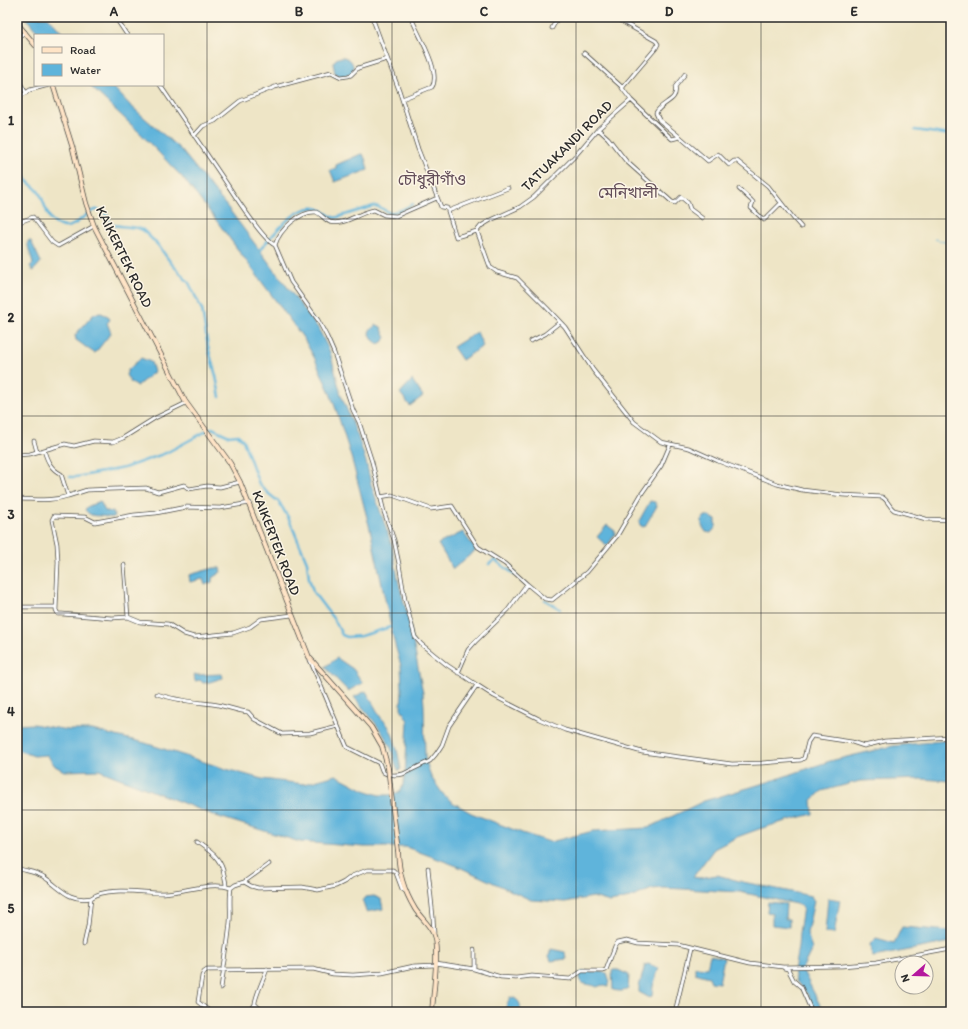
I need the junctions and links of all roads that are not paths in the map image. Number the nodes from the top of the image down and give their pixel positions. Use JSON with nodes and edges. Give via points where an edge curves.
{"nodes":[{"id":1,"x":115,"y":17,"type":"edge"},
{"id":2,"x":379,"y":17,"type":"edge"},
{"id":3,"x":411,"y":17,"type":"edge"},
{"id":4,"x":558,"y":17,"type":"edge"},
{"id":5,"x":614,"y":17,"type":"edge"},
{"id":6,"x":373,"y":18,"type":"edge"},
{"id":7,"x":17,"y":23,"type":"edge"},
{"id":8,"x":552,"y":28,"type":"dead end"},
{"id":9,"x":25,"y":32,"type":"junction"},
{"id":10,"x":126,"y":34,"type":"edge"},
{"id":11,"x":17,"y":38,"type":"edge"},
{"id":12,"x":34,"y":44,"type":"edge"},
{"id":13,"x":584,"y":53,"type":"dead end"},
{"id":14,"x":387,"y":59,"type":"junction"},
{"id":15,"x":685,"y":74,"type":"dead end"},
{"id":16,"x":17,"y":78,"type":"edge"},
{"id":17,"x":45,"y":86,"type":"edge"},
{"id":18,"x":54,"y":86,"type":"edge"},
{"id":19,"x":161,"y":86,"type":"edge"},
{"id":20,"x":622,"y":88,"type":"junction"},
{"id":21,"x":26,"y":93,"type":"junction"},
{"id":22,"x":17,"y":99,"type":"edge"},
{"id":23,"x":402,"y":99,"type":"junction"},
{"id":24,"x":631,"y":100,"type":"junction"},
{"id":25,"x":598,"y":129,"type":"junction"},
{"id":26,"x":194,"y":136,"type":"junction"},
{"id":27,"x":680,"y":137,"type":"junction"},
{"id":28,"x":508,"y":188,"type":"dead end"},
{"id":29,"x":739,"y":189,"type":"dead end"},
{"id":30,"x":437,"y":198,"type":"junction"},
{"id":31,"x":781,"y":203,"type":"junction"},
{"id":32,"x":448,"y":211,"type":"junction"},
{"id":33,"x":702,"y":218,"type":"dead end"},
{"id":34,"x":17,"y":223,"type":"edge"},
{"id":35,"x":93,"y":224,"type":"junction"},
{"id":36,"x":801,"y":227,"type":"dead end"},
{"id":37,"x":477,"y":231,"type":"junction"},
{"id":38,"x":274,"y":244,"type":"junction"},
{"id":39,"x":560,"y":322,"type":"junction"},
{"id":40,"x":531,"y":341,"type":"dead end"},
{"id":41,"x":186,"y":403,"type":"junction"},
{"id":42,"x":34,"y":441,"type":"dead end"},
{"id":43,"x":670,"y":445,"type":"junction"},
{"id":44,"x":44,"y":450,"type":"junction"},
{"id":45,"x":37,"y":452,"type":"junction"},
{"id":46,"x":17,"y":455,"type":"edge"},
{"id":47,"x":240,"y":482,"type":"junction"},
{"id":48,"x":68,"y":496,"type":"junction"},
{"id":49,"x":380,"y":497,"type":"junction"},
{"id":50,"x":17,"y":499,"type":"edge"},
{"id":51,"x":250,"y":504,"type":"junction"},
{"id":52,"x":951,"y":520,"type":"edge"},
{"id":53,"x":124,"y":565,"type":"dead end"},
{"id":54,"x":525,"y":585,"type":"junction"},
{"id":55,"x":17,"y":607,"type":"edge"},
{"id":56,"x":56,"y":608,"type":"junction"},
{"id":57,"x":292,"y":615,"type":"junction"},
{"id":58,"x":128,"y":617,"type":"junction"},
{"id":59,"x":309,"y":657,"type":"junction"},
{"id":60,"x":458,"y":673,"type":"junction"},
{"id":61,"x":477,"y":685,"type":"junction"},
{"id":62,"x":157,"y":694,"type":"dead end"},
{"id":63,"x":338,"y":726,"type":"junction"},
{"id":64,"x":951,"y":737,"type":"edge"},
{"id":65,"x":197,"y":842,"type":"dead end"},
{"id":66,"x":269,"y":864,"type":"dead end"},
{"id":67,"x":17,"y":868,"type":"edge"},
{"id":68,"x":428,"y":868,"type":"dead end"},
{"id":69,"x":244,"y":882,"type":"junction"},
{"id":70,"x":226,"y":886,"type":"junction"},
{"id":71,"x":232,"y":888,"type":"junction"},
{"id":72,"x":405,"y":891,"type":"junction"},
{"id":73,"x":91,"y":898,"type":"junction"},
{"id":74,"x":434,"y":934,"type":"junction"},
{"id":75,"x":84,"y":944,"type":"dead end"},
{"id":76,"x":690,"y":949,"type":"junction"},
{"id":77,"x":951,"y":949,"type":"edge"},
{"id":78,"x":474,"y":950,"type":"dead end"},
{"id":79,"x":436,"y":964,"type":"junction"},
{"id":80,"x":784,"y":967,"type":"junction"},
{"id":81,"x":224,"y":969,"type":"junction"},
{"id":82,"x":267,"y":969,"type":"junction"},
{"id":83,"x":474,"y":969,"type":"junction"},
{"id":84,"x":221,"y":988,"type":"dead end"},
{"id":85,"x":255,"y":1004,"type":"junction"},
{"id":86,"x":207,"y":1012,"type":"edge"},
{"id":87,"x":250,"y":1012,"type":"edge"},
{"id":88,"x":266,"y":1012,"type":"edge"},
{"id":89,"x":432,"y":1012,"type":"edge"},
{"id":90,"x":675,"y":1012,"type":"edge"},
{"id":91,"x":812,"y":1012,"type":"edge"}],
"edges":[{"from":1,"to":10,"type":"street"},
{"from":2,"to":6,"type":"street"},
{"from":3,"to":23,"type":"street","via":[[431,62],[434,80],[432,87]]},
{"from":4,"to":8,"type":"street"},
{"from":5,"to":20,"type":"street","via":[[658,44]]},
{"from":6,"to":14,"type":"street"},
{"from":7,"to":9,"type":"main road"},
{"from":9,"to":11,"type":"street"},
{"from":9,"to":12,"type":"main road"},
{"from":13,"to":20,"type":"street"},
{"from":14,"to":23,"type":"street"},
{"from":14,"to":26,"type":"street","via":[[358,68],[351,76],[341,77],[331,72],[250,96],[215,121],[203,126]]},
{"from":15,"to":27,"type":"street","via":[[675,87],[674,97],[656,112],[659,120]]},
{"from":16,"to":21,"type":"street"},
{"from":17,"to":21,"type":"street"},
{"from":18,"to":35,"type":"main road","name":"KAIKERTEK ROAD"},
{"from":19,"to":26,"type":"street"},
{"from":20,"to":24,"type":"street"},
{"from":21,"to":22,"type":"street"},
{"from":23,"to":30,"type":"street"},
{"from":24,"to":25,"type":"street","name":"TATUAKANDI ROAD"},
{"from":24,"to":27,"type":"street","via":[[672,139]]},
{"from":25,"to":33,"type":"street","via":[[626,161],[672,202],[676,203],[681,197],[690,209]]},
{"from":25,"to":37,"type":"street","name":"TATUAKANDI ROAD","via":[[534,197],[520,207],[491,220]]},
{"from":26,"to":38,"type":"street","via":[[237,201],[265,237]]},
{"from":27,"to":31,"type":"street","via":[[708,162],[718,154],[729,165],[735,161],[740,163],[762,180]]},
{"from":28,"to":32,"type":"street"},
{"from":29,"to":31,"type":"street","via":[[751,200],[751,208],[764,220]]},
{"from":30,"to":32,"type":"street","via":[[441,207],[446,207]]},
{"from":30,"to":38,"type":"street","via":[[396,216],[384,215],[374,210],[342,221],[329,222],[316,212],[308,213],[289,224]]},
{"from":31,"to":36,"type":"street"},
{"from":32,"to":37,"type":"street","via":[[456,237]]},
{"from":34,"to":35,"type":"street","via":[[33,217],[58,246]]},
{"from":35,"to":41,"type":"main road","name":"KAIKERTEK ROAD"},
{"from":37,"to":39,"type":"street","via":[[490,267],[517,278]]},
{"from":38,"to":49,"type":"street","via":[[291,282],[318,320],[332,348],[372,462]]},
{"from":39,"to":40,"type":"street"},
{"from":39,"to":43,"type":"street","via":[[593,370],[634,422],[661,442]]},
{"from":41,"to":44,"type":"street","via":[[113,442],[94,441],[74,446],[65,444]]},
{"from":41,"to":47,"type":"main road","name":"KAIKERTEK ROAD","via":[[230,463]]},
{"from":42,"to":45,"type":"street"},
{"from":43,"to":52,"type":"street","via":[[689,448],[718,462],[790,487],[843,495],[882,497],[894,510],[926,519]]},
{"from":43,"to":54,"type":"street","via":[[661,466],[642,493],[626,523],[587,572],[552,600],[545,599]]},
{"from":44,"to":45,"type":"street"},
{"from":44,"to":48,"type":"street","via":[[48,463],[61,474]]},
{"from":45,"to":46,"type":"street"},
{"from":47,"to":48,"type":"street","via":[[220,487],[189,489],[184,485],[158,492],[146,488],[88,490]]},
{"from":47,"to":51,"type":"main road","name":"KAIKERTEK ROAD"},
{"from":48,"to":50,"type":"street"},
{"from":49,"to":54,"type":"street","via":[[392,495],[431,509],[452,506],[478,547],[505,564]]},
{"from":49,"to":60,"type":"street","via":[[400,564],[405,600],[415,637]]},
{"from":51,"to":56,"type":"street","via":[[220,508],[186,507],[95,522],[85,517],[54,516],[52,520],[58,562]]},
{"from":51,"to":57,"type":"main road","name":"KAIKERTEK ROAD"},
{"from":53,"to":58,"type":"street"},
{"from":54,"to":60,"type":"street","via":[[508,610],[472,646]]},
{"from":55,"to":56,"type":"street"},
{"from":56,"to":58,"type":"street","via":[[57,613],[62,614]]},
{"from":57,"to":58,"type":"street","via":[[261,619],[250,627],[233,633],[194,637],[168,624],[140,622]]},
{"from":57,"to":59,"type":"main road","name":"KAIKERTEK ROAD"},
{"from":59,"to":63,"type":"street"},
{"from":59,"to":72,"type":"main road","name":"KAIKERTEK ROAD","bridge":true,"via":[[371,727],[385,754],[401,881]]},
{"from":60,"to":61,"type":"street"},
{"from":61,"to":63,"type":"street","via":[[449,726],[442,745],[430,761],[403,774],[385,773],[379,763],[348,749]]},
{"from":61,"to":64,"type":"street","via":[[539,719],[597,740],[642,752],[732,764],[801,760],[812,736],[864,746]]},
{"from":62,"to":63,"type":"street","via":[[248,712],[254,719],[282,734],[310,733]]},
{"from":65,"to":70,"type":"street","via":[[220,861]]},
{"from":66,"to":69,"type":"street"},
{"from":67,"to":73,"type":"street","via":[[43,876],[64,893],[82,900]]},
{"from":68,"to":74,"type":"street"},
{"from":69,"to":71,"type":"street"},
{"from":69,"to":72,"type":"street","via":[[258,888],[302,887],[318,890],[336,886],[367,870],[393,870]]},
{"from":70,"to":71,"type":"street"},
{"from":70,"to":73,"type":"street","via":[[208,886],[165,893],[118,891]]},
{"from":71,"to":81,"type":"street"},
{"from":72,"to":74,"type":"main road","name":"KAIKERTEK ROAD"},
{"from":73,"to":75,"type":"street"},
{"from":74,"to":79,"type":"main road"},
{"from":76,"to":80,"type":"street","via":[[750,963]]},
{"from":76,"to":83,"type":"street","via":[[678,945],[622,940],[615,946],[606,970],[582,971],[570,979],[501,977]]},
{"from":76,"to":90,"type":"street"},
{"from":77,"to":80,"type":"street","via":[[876,963]]},
{"from":78,"to":83,"type":"street"},
{"from":79,"to":82,"type":"street","via":[[352,975],[313,969]]},
{"from":79,"to":83,"type":"street"},
{"from":79,"to":89,"type":"main road"},
{"from":80,"to":91,"type":"street","via":[[788,969],[794,982],[801,987]]},
{"from":81,"to":82,"type":"street"},
{"from":81,"to":84,"type":"street"},
{"from":81,"to":86,"type":"street","via":[[204,972],[198,1002],[208,1010]]},
{"from":82,"to":85,"type":"street"},
{"from":85,"to":87,"type":"street"},
{"from":85,"to":88,"type":"street"}]}
